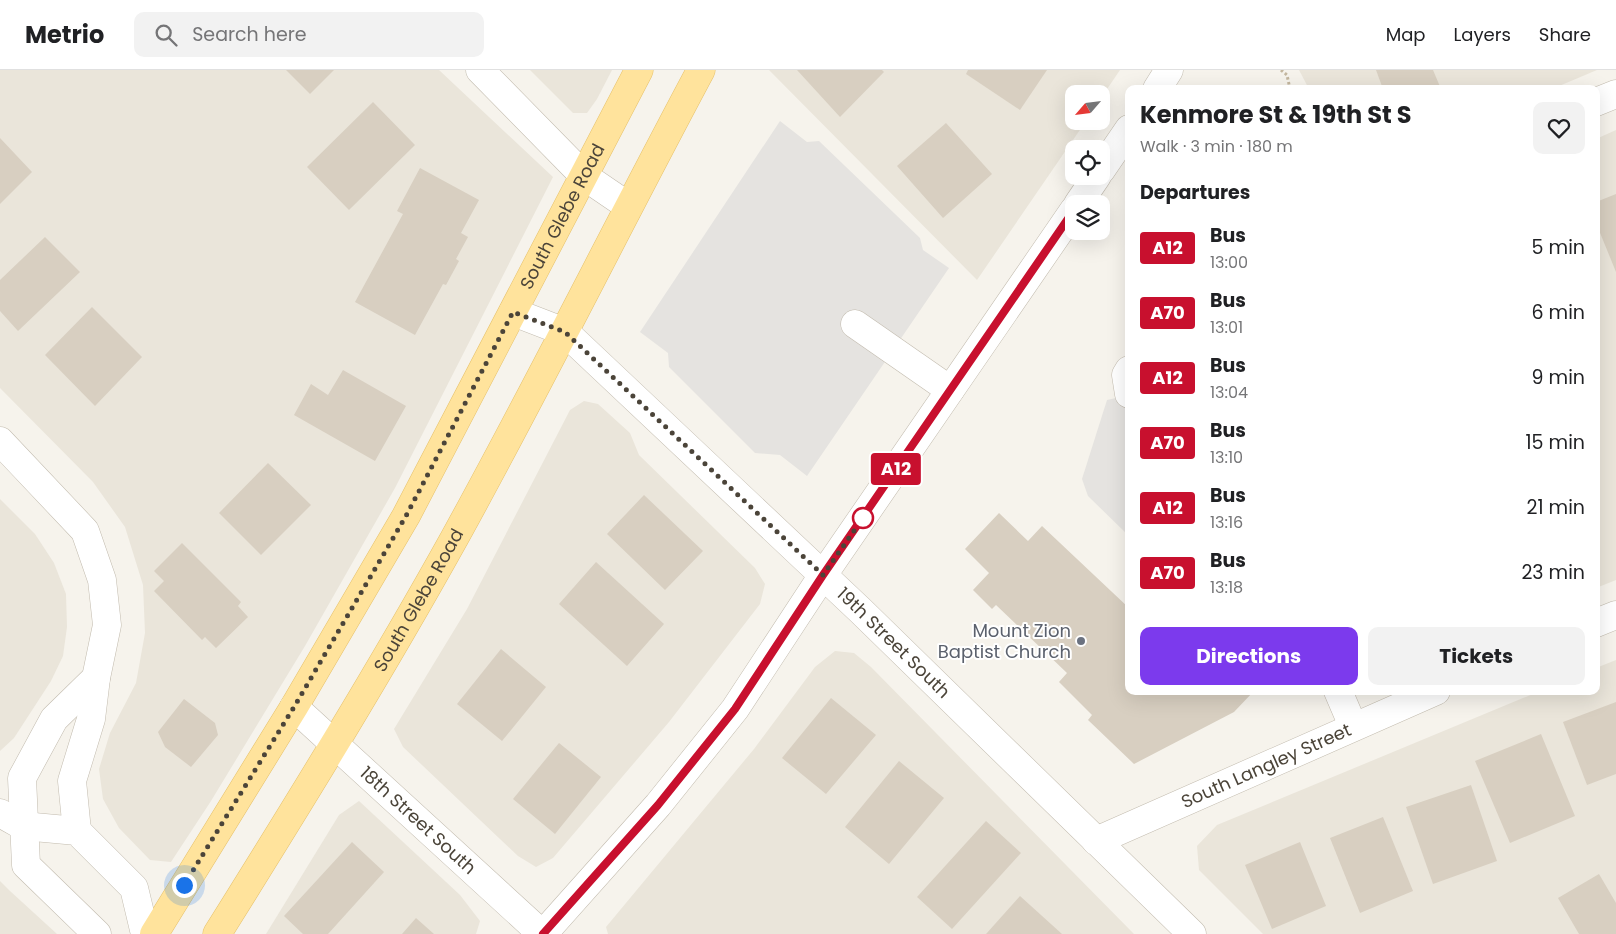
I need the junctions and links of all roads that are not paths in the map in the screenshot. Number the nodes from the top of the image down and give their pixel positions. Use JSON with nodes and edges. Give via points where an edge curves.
{"nodes":[{"id":1,"x":480,"y":70,"type":"edge"},
{"id":2,"x":639,"y":70,"type":"edge"},
{"id":3,"x":701,"y":70,"type":"edge"},
{"id":4,"x":1169,"y":70,"type":"edge"},
{"id":5,"x":1159,"y":85,"type":"edge"},
{"id":6,"x":1616,"y":94,"type":"edge"},
{"id":7,"x":1600,"y":100,"type":"edge"},
{"id":8,"x":1125,"y":135,"type":"edge"},
{"id":9,"x":1110,"y":157,"type":"edge"},
{"id":10,"x":584,"y":176,"type":"junction"},
{"id":11,"x":628,"y":206,"type":"junction"},
{"id":12,"x":1065,"y":223,"type":"edge"},
{"id":13,"x":513,"y":312,"type":"junction"},
{"id":14,"x":855,"y":324,"type":"dead end"},
{"id":15,"x":565,"y":332,"type":"junction"},
{"id":16,"x":950,"y":390,"type":"junction"},
{"id":17,"x":0,"y":441,"type":"edge"},
{"id":18,"x":823,"y":575,"type":"junction"},
{"id":19,"x":1616,"y":615,"type":"edge"},
{"id":20,"x":1600,"y":621,"type":"edge"},
{"id":21,"x":96,"y":678,"type":"junction"},
{"id":22,"x":1340,"y":695,"type":"edge"},
{"id":23,"x":1427,"y":695,"type":"edge"},
{"id":24,"x":294,"y":707,"type":"junction"},
{"id":25,"x":1353,"y":726,"type":"junction"},
{"id":26,"x":336,"y":744,"type":"junction"},
{"id":27,"x":11,"y":820,"type":"edge"},
{"id":28,"x":77,"y":831,"type":"junction"},
{"id":29,"x":1096,"y":841,"type":"junction"},
{"id":30,"x":97,"y":934,"type":"edge"},
{"id":31,"x":145,"y":934,"type":"edge"},
{"id":32,"x":154,"y":934,"type":"edge"},
{"id":33,"x":217,"y":934,"type":"edge"},
{"id":34,"x":542,"y":934,"type":"edge"},
{"id":35,"x":1192,"y":934,"type":"edge"}],
"edges":[{"from":1,"to":10,"type":"street"},
{"from":2,"to":10,"type":"main road","name":"South Glebe Road"},
{"from":3,"to":11,"type":"main road","name":"South Glebe Road"},
{"from":4,"to":5,"type":"street"},
{"from":6,"to":7,"type":"street"},
{"from":8,"to":9,"type":"street"},
{"from":10,"to":11,"type":"street"},
{"from":10,"to":13,"type":"main road","name":"South Glebe Road"},
{"from":11,"to":15,"type":"main road","name":"South Glebe Road"},
{"from":12,"to":16,"type":"street"},
{"from":13,"to":15,"type":"street","name":"19th Street South"},
{"from":13,"to":24,"type":"main road","name":"South Glebe Road","via":[[406,516]]},
{"from":14,"to":16,"type":"street"},
{"from":15,"to":18,"type":"street","name":"19th Street South"},
{"from":15,"to":26,"type":"main road","name":"South Glebe Road","via":[[455,537]]},
{"from":16,"to":18,"type":"street"},
{"from":17,"to":21,"type":"street","via":[[85,532],[102,580],[107,625]]},
{"from":18,"to":29,"type":"street","name":"19th Street South"},
{"from":18,"to":34,"type":"street","via":[[735,709],[658,805]]},
{"from":19,"to":20,"type":"street"},
{"from":21,"to":27,"type":"street","via":[[54,720],[22,778]]},
{"from":21,"to":28,"type":"street","via":[[90,718],[72,781]]},
{"from":22,"to":25,"type":"street"},
{"from":23,"to":25,"type":"street","name":"South Langley Street"},
{"from":24,"to":26,"type":"street","name":"18th Street South"},
{"from":24,"to":32,"type":"main road","name":"South Glebe Road"},
{"from":25,"to":29,"type":"street","name":"South Langley Street"},
{"from":26,"to":33,"type":"main road","name":"South Glebe Road"},
{"from":26,"to":34,"type":"street","name":"18th Street South"},
{"from":27,"to":28,"type":"street"},
{"from":27,"to":30,"type":"street","via":[[26,865]]},
{"from":28,"to":31,"type":"street","via":[[134,888]]},
{"from":29,"to":35,"type":"street","name":"19th Street South"}]}
